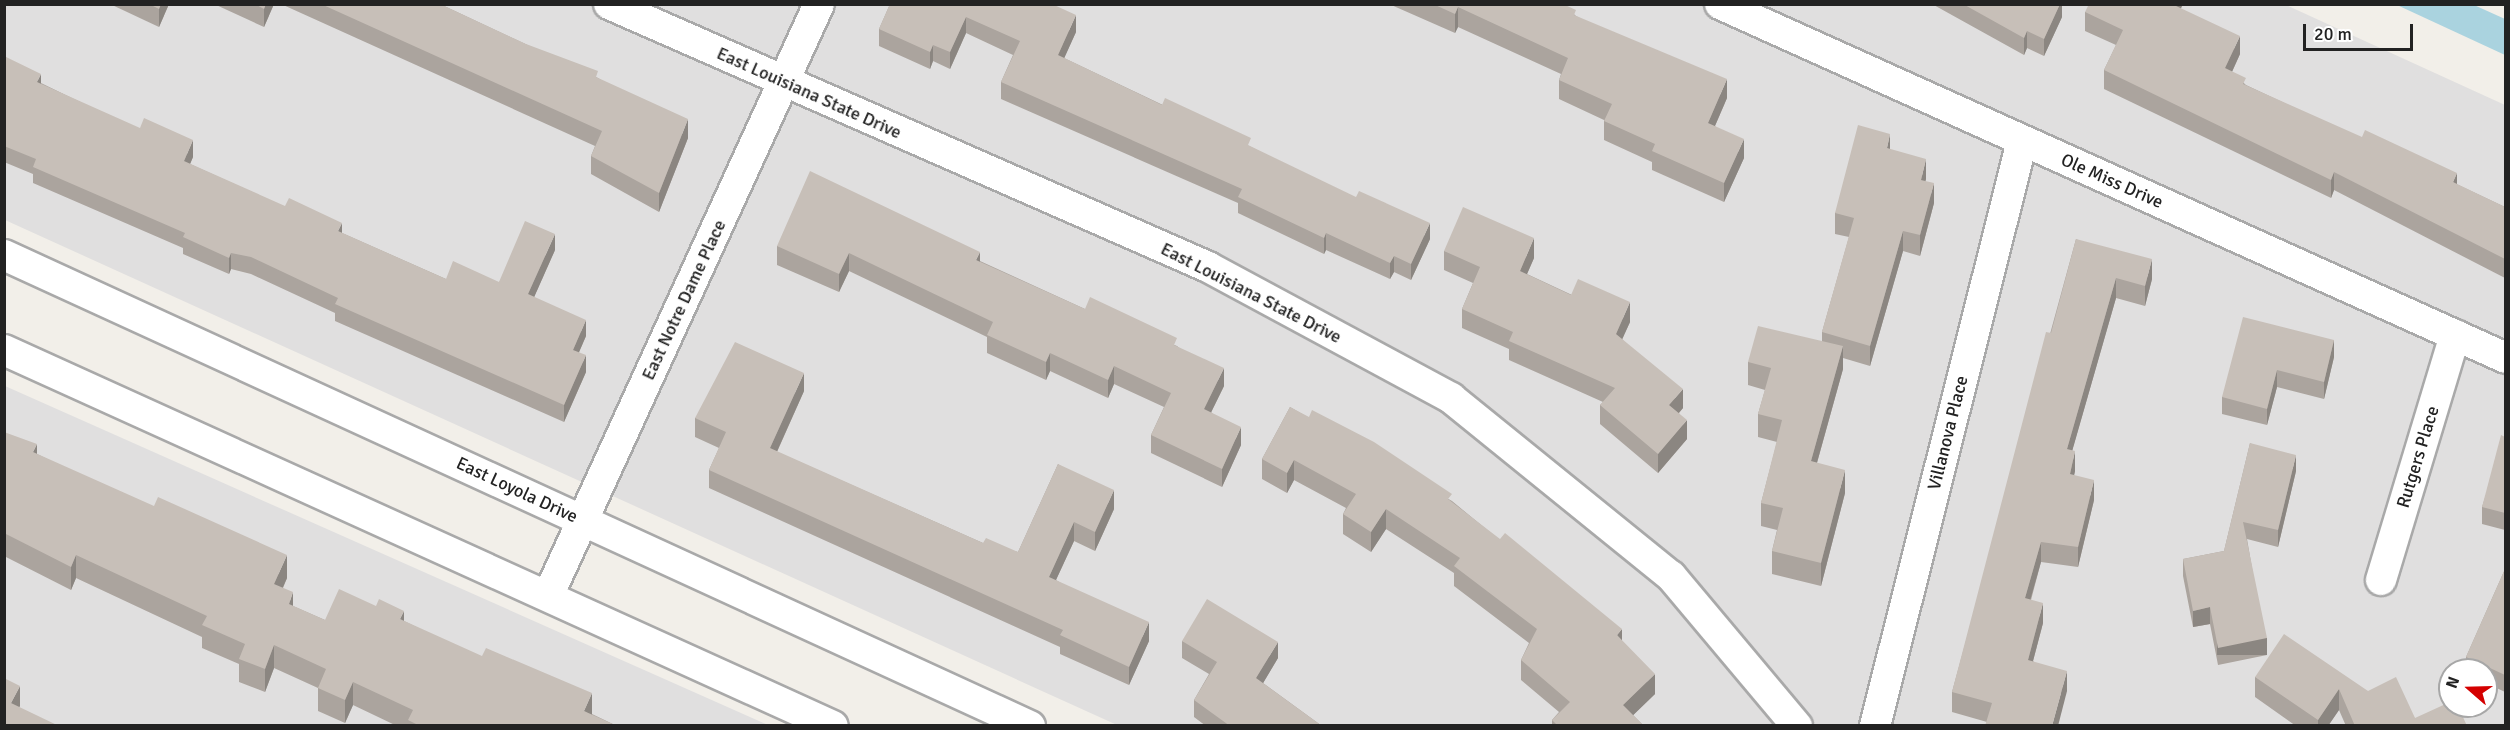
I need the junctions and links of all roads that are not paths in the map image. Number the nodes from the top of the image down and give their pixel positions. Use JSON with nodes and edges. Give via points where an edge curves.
{"nodes":[{"id":1,"x":609,"y":4,"type":"edge"},
{"id":2,"x":819,"y":4,"type":"edge"},
{"id":3,"x":1720,"y":4,"type":"edge"},
{"id":4,"x":783,"y":83,"type":"junction"},
{"id":5,"x":2022,"y":141,"type":"junction"},
{"id":6,"x":4,"y":255,"type":"edge"},
{"id":7,"x":2455,"y":335,"type":"junction"},
{"id":8,"x":4,"y":350,"type":"edge"},
{"id":9,"x":2505,"y":358,"type":"edge"},
{"id":10,"x":583,"y":521,"type":"junction"},
{"id":11,"x":2381,"y":580,"type":"dead end"},
{"id":12,"x":548,"y":596,"type":"junction"},
{"id":13,"x":833,"y":726,"type":"edge"},
{"id":14,"x":1030,"y":726,"type":"edge"},
{"id":15,"x":1797,"y":726,"type":"edge"},
{"id":16,"x":1875,"y":726,"type":"edge"}],
"edges":[{"from":1,"to":4,"type":"street","name":"East Louisiana State Drive"},
{"from":2,"to":4,"type":"street","name":"East Notre Dame Place"},
{"from":3,"to":5,"type":"street","name":"Ole Miss Drive"},
{"from":4,"to":10,"type":"street","name":"East Notre Dame Place"},
{"from":4,"to":15,"type":"street","name":"East Louisiana State Drive","via":[[1208,267],[1451,398],[1671,576]]},
{"from":5,"to":7,"type":"street","name":"Ole Miss Drive"},
{"from":5,"to":16,"type":"street","name":"Villanova Place"},
{"from":6,"to":10,"type":"street","name":"East Loyola Drive"},
{"from":7,"to":9,"type":"street","name":"Ole Miss Drive"},
{"from":7,"to":11,"type":"street","name":"Rutgers Place"},
{"from":8,"to":12,"type":"street"},
{"from":10,"to":12,"type":"street","name":"East Notre Dame Place"},
{"from":10,"to":14,"type":"street","name":"East Loyola Drive"},
{"from":12,"to":13,"type":"street"}]}
